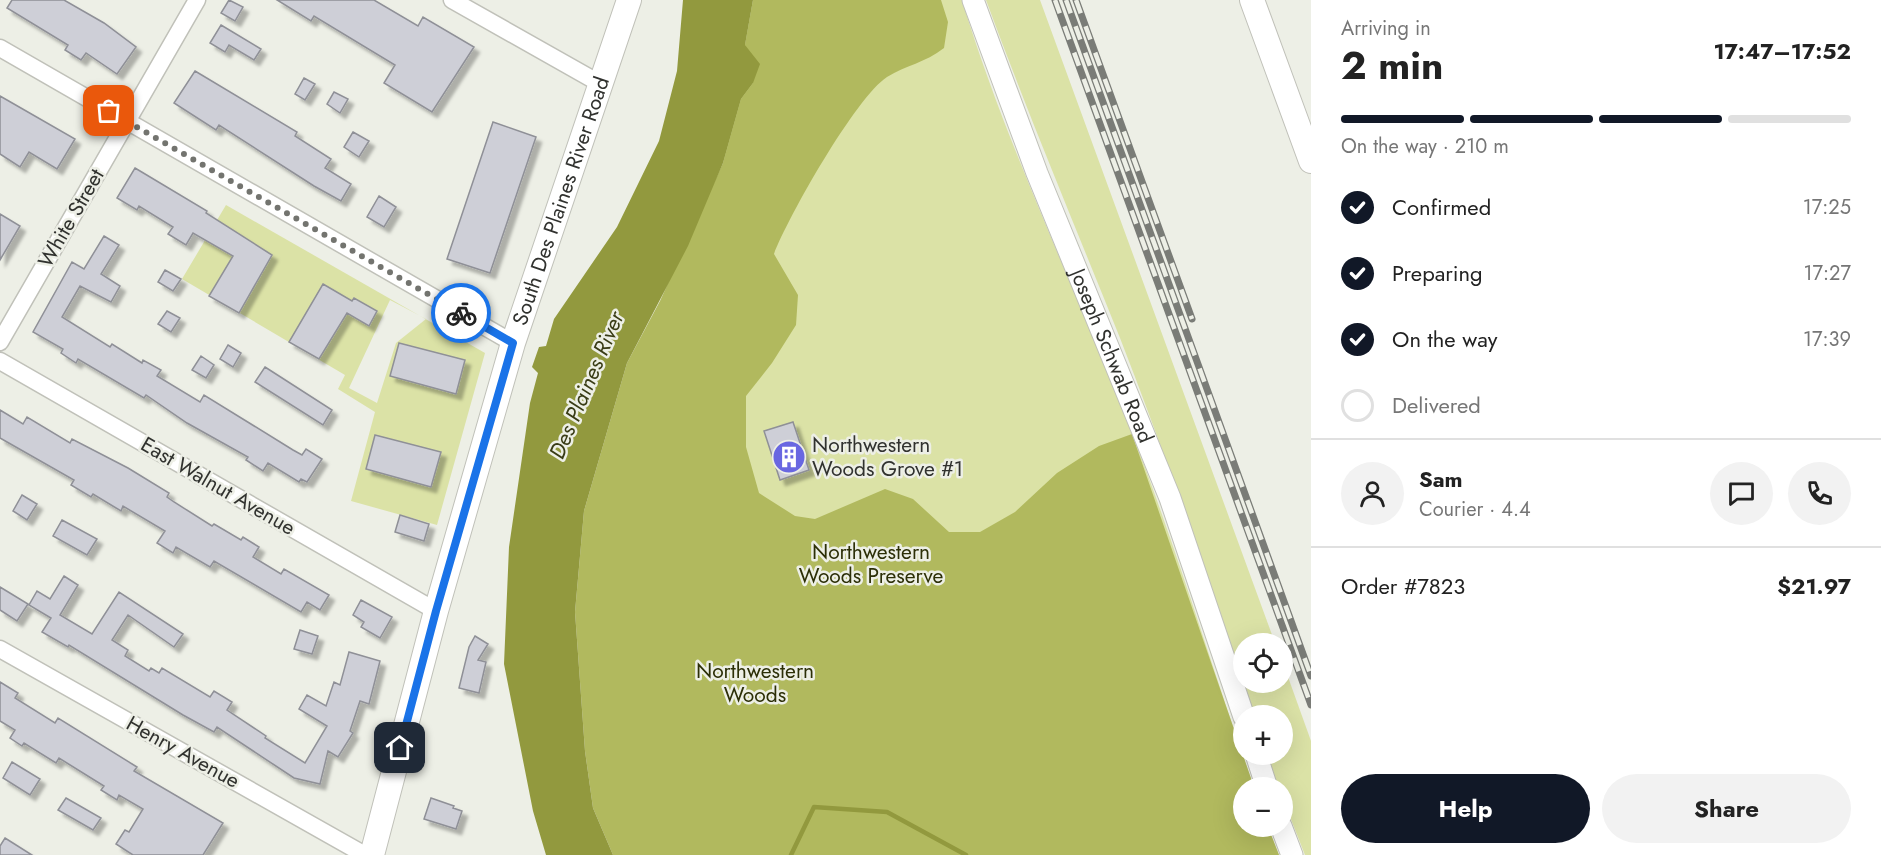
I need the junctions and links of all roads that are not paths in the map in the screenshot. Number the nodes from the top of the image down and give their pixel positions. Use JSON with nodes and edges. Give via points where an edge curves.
{"nodes":[{"id":1,"x":197,"y":0,"type":"edge"},
{"id":2,"x":452,"y":0,"type":"edge"},
{"id":3,"x":629,"y":0,"type":"edge"},
{"id":4,"x":973,"y":0,"type":"edge"},
{"id":5,"x":1252,"y":0,"type":"edge"},
{"id":6,"x":0,"y":48,"type":"edge"},
{"id":7,"x":599,"y":83,"type":"junction"},
{"id":8,"x":127,"y":122,"type":"junction"},
{"id":9,"x":1311,"y":161,"type":"edge"},
{"id":10,"x":0,"y":342,"type":"edge"},
{"id":11,"x":513,"y":343,"type":"junction"},
{"id":12,"x":0,"y":361,"type":"edge"},
{"id":13,"x":436,"y":611,"type":"junction"},
{"id":14,"x":0,"y":649,"type":"edge"},
{"id":15,"x":1240,"y":705,"type":"edge"},
{"id":16,"x":1285,"y":837,"type":"edge"},
{"id":17,"x":365,"y":855,"type":"edge"},
{"id":18,"x":372,"y":855,"type":"edge"},
{"id":19,"x":1292,"y":855,"type":"edge"}],
"edges":[{"from":1,"to":8,"type":"street","name":"White Street"},
{"from":2,"to":7,"type":"street"},
{"from":3,"to":7,"type":"main road","name":"South Des Plaines River Road"},
{"from":4,"to":15,"type":"street","name":"Joseph Schwab Road","via":[[1037,173],[1170,498]]},
{"from":5,"to":9,"type":"main road"},
{"from":6,"to":8,"type":"street"},
{"from":7,"to":11,"type":"main road","name":"South Des Plaines River Road"},
{"from":8,"to":10,"type":"street","name":"White Street"},
{"from":8,"to":11,"type":"street"},
{"from":11,"to":13,"type":"main road","name":"South Des Plaines River Road"},
{"from":12,"to":13,"type":"street","name":"East Walnut Avenue"},
{"from":13,"to":18,"type":"main road","name":"South Des Plaines River Road"},
{"from":14,"to":17,"type":"street","name":"Henry Avenue"},
{"from":16,"to":19,"type":"street"}]}
